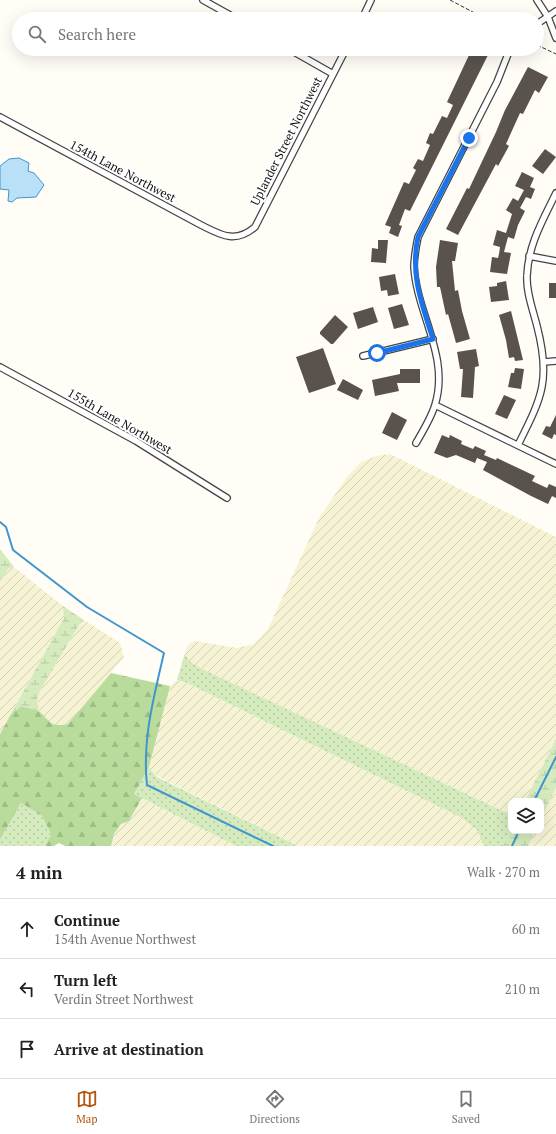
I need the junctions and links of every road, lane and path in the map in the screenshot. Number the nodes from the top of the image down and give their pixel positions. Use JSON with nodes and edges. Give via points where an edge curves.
{"nodes":[{"id":1,"x":204,"y":0,"type":"edge"},
{"id":2,"x":372,"y":0,"type":"edge"},
{"id":3,"x":450,"y":0,"type":"edge"},
{"id":4,"x":537,"y":0,"type":"edge"},
{"id":5,"x":556,"y":11,"type":"edge"},
{"id":6,"x":225,"y":12,"type":"edge"},
{"id":7,"x":366,"y":12,"type":"edge"},
{"id":8,"x":473,"y":12,"type":"edge"},
{"id":9,"x":548,"y":17,"type":"junction"},
{"id":10,"x":544,"y":20,"type":"edge"},
{"id":11,"x":556,"y":38,"type":"edge"},
{"id":12,"x":544,"y":48,"type":"edge"},
{"id":13,"x":556,"y":54,"type":"edge"},
{"id":14,"x":301,"y":56,"type":"edge"},
{"id":15,"x":342,"y":56,"type":"edge"},
{"id":16,"x":507,"y":56,"type":"edge"},
{"id":17,"x":333,"y":74,"type":"junction"},
{"id":18,"x":0,"y":118,"type":"edge"},
{"id":19,"x":556,"y":194,"type":"edge"},
{"id":20,"x":238,"y":236,"type":"joint"},
{"id":21,"x":529,"y":256,"type":"junction"},
{"id":22,"x":556,"y":261,"type":"edge"},
{"id":23,"x":433,"y":339,"type":"junction"},
{"id":24,"x":363,"y":356,"type":"dead end"},
{"id":25,"x":556,"y":361,"type":"edge"},
{"id":26,"x":544,"y":362,"type":"junction"},
{"id":27,"x":0,"y":367,"type":"edge"},
{"id":28,"x":435,"y":405,"type":"junction"},
{"id":29,"x":416,"y":443,"type":"dead end"},
{"id":30,"x":518,"y":445,"type":"junction"},
{"id":31,"x":556,"y":464,"type":"edge"},
{"id":32,"x":227,"y":498,"type":"dead end"}],
"edges":[{"from":1,"to":6,"type":"street"},
{"from":2,"to":7,"type":"street"},
{"from":3,"to":8,"type":"path"},
{"from":4,"to":9,"type":"street"},
{"from":5,"to":9,"type":"street"},
{"from":9,"to":10,"type":"street"},
{"from":9,"to":11,"type":"street"},
{"from":12,"to":13,"type":"path"},
{"from":14,"to":17,"type":"street"},
{"from":15,"to":17,"type":"street","name":"Uplander Street Northwest"},
{"from":16,"to":23,"type":"street","via":[[497,82],[418,237],[414,268]]},
{"from":17,"to":20,"type":"street","name":"Uplander Street Northwest","via":[[255,227],[248,233]]},
{"from":18,"to":20,"type":"street","name":"154th Lane Northwest","via":[[201,225],[222,235]]},
{"from":19,"to":21,"type":"street","via":[[533,241]]},
{"from":21,"to":22,"type":"street"},
{"from":21,"to":26,"type":"street","via":[[526,277],[528,292]]},
{"from":23,"to":24,"type":"street"},
{"from":23,"to":28,"type":"street","via":[[439,377]]},
{"from":25,"to":26,"type":"street"},
{"from":26,"to":30,"type":"street","via":[[539,401]]},
{"from":27,"to":32,"type":"street","name":"155th Lane Northwest","via":[[136,441]]},
{"from":28,"to":29,"type":"street"},
{"from":28,"to":30,"type":"street"},
{"from":30,"to":31,"type":"street"}]}
